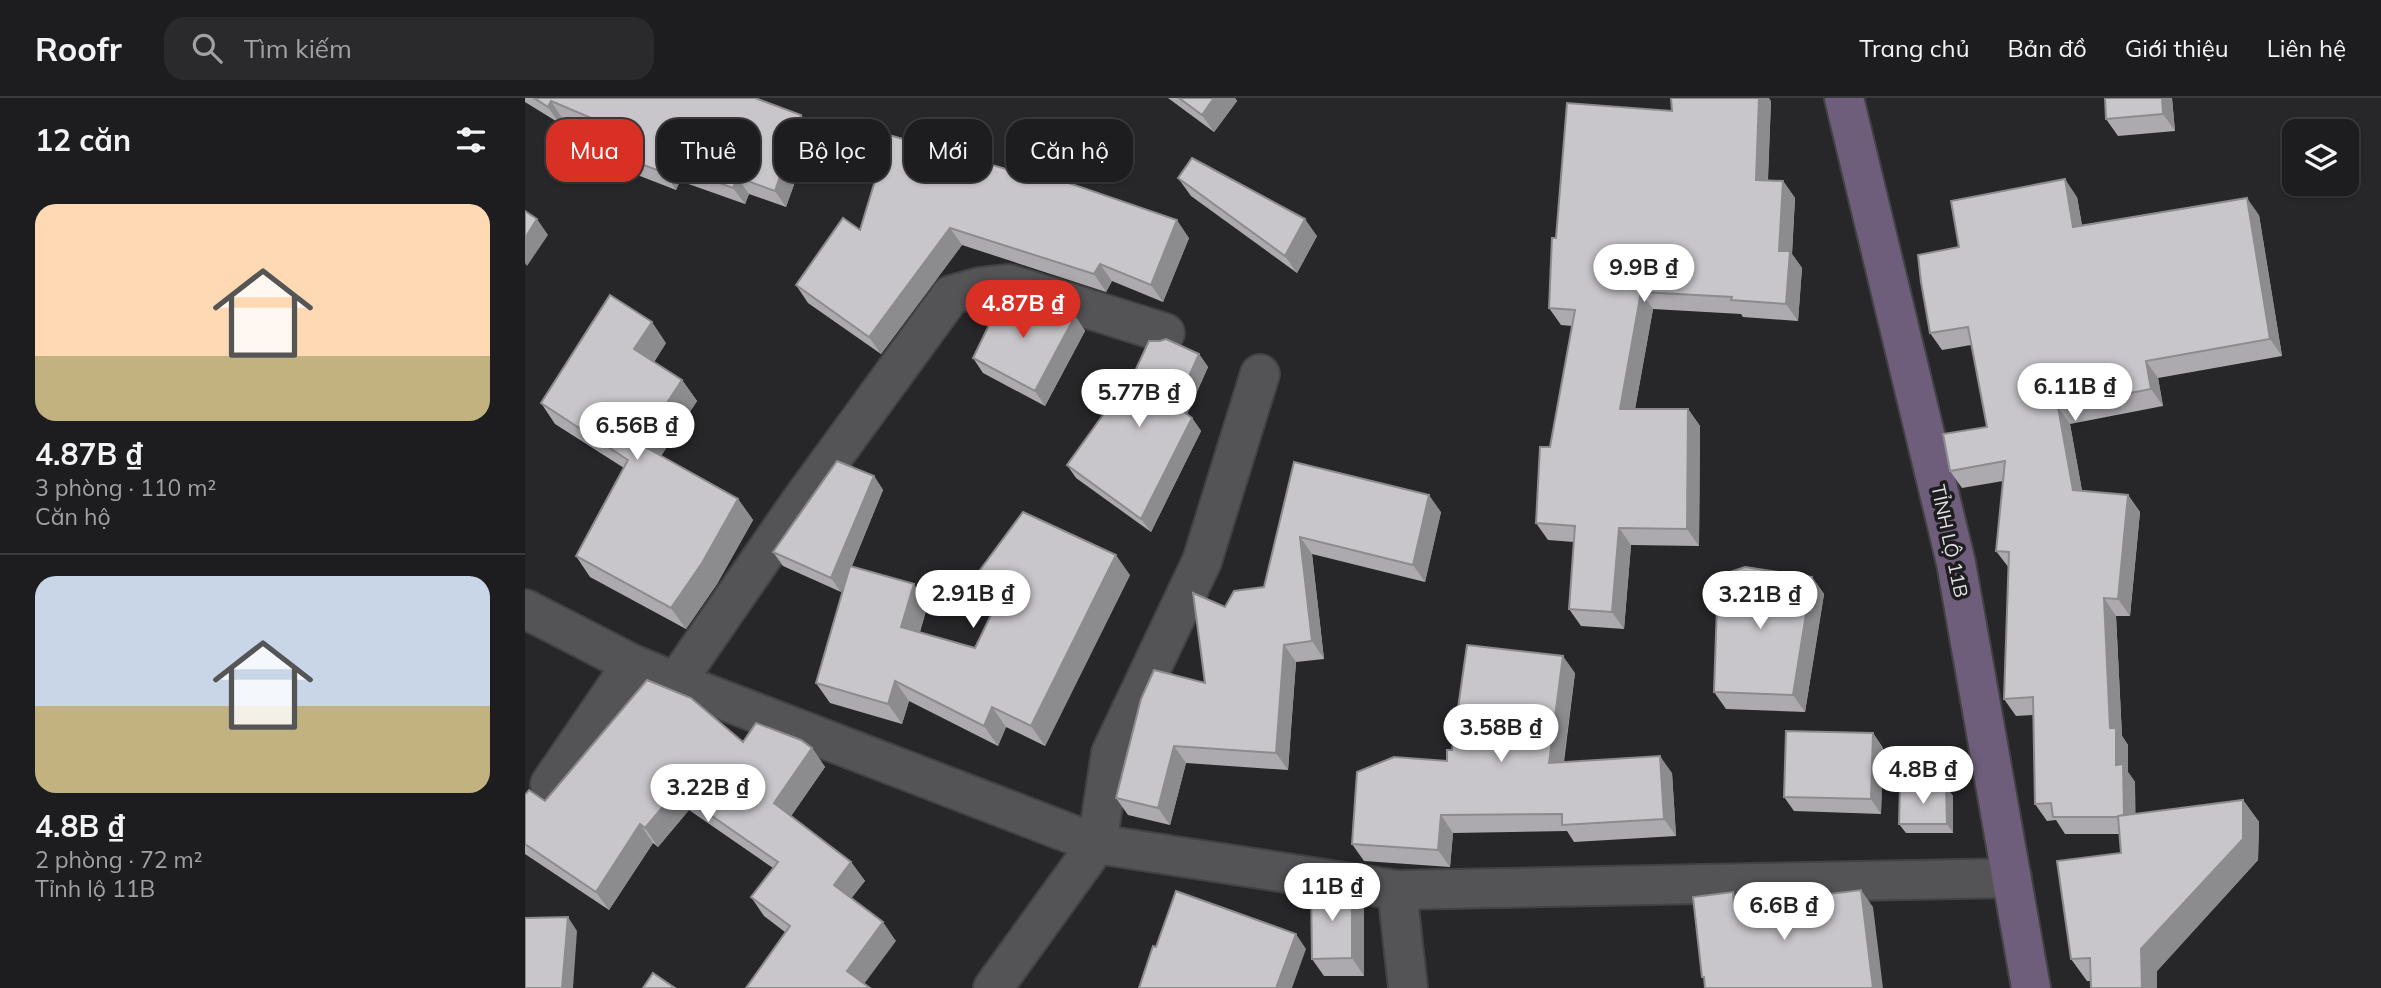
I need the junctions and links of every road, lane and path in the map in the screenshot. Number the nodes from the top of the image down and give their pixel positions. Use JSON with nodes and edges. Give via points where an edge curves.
{"nodes":[{"id":1,"x":1844,"y":98,"type":"edge"},
{"id":2,"x":1165,"y":333,"type":"dead end"},
{"id":3,"x":1260,"y":374,"type":"dead end"},
{"id":4,"x":525,"y":609,"type":"edge"},
{"id":5,"x":632,"y":664,"type":"junction"},
{"id":6,"x":676,"y":682,"type":"junction"},
{"id":7,"x":550,"y":784,"type":"dead end"},
{"id":8,"x":1097,"y":844,"type":"junction"},
{"id":9,"x":2011,"y":878,"type":"junction"},
{"id":10,"x":1397,"y":891,"type":"junction"},
{"id":11,"x":993,"y":988,"type":"edge"},
{"id":12,"x":1408,"y":988,"type":"edge"},
{"id":13,"x":2031,"y":988,"type":"edge"}],
"edges":[{"from":1,"to":9,"type":"main road","name":"TỈNH LỘ 11B","via":[[1957,564]]},
{"from":2,"to":6,"type":"street","via":[[1009,284],[951,295]]},
{"from":3,"to":8,"type":"street","via":[[1202,561],[1111,753]]},
{"from":4,"to":5,"type":"street"},
{"from":5,"to":6,"type":"street"},
{"from":5,"to":7,"type":"street"},
{"from":6,"to":8,"type":"street"},
{"from":8,"to":10,"type":"street"},
{"from":8,"to":11,"type":"street"},
{"from":9,"to":10,"type":"street"},
{"from":9,"to":13,"type":"main road","name":"TỈNH LỘ 11B"},
{"from":10,"to":12,"type":"street"}]}
